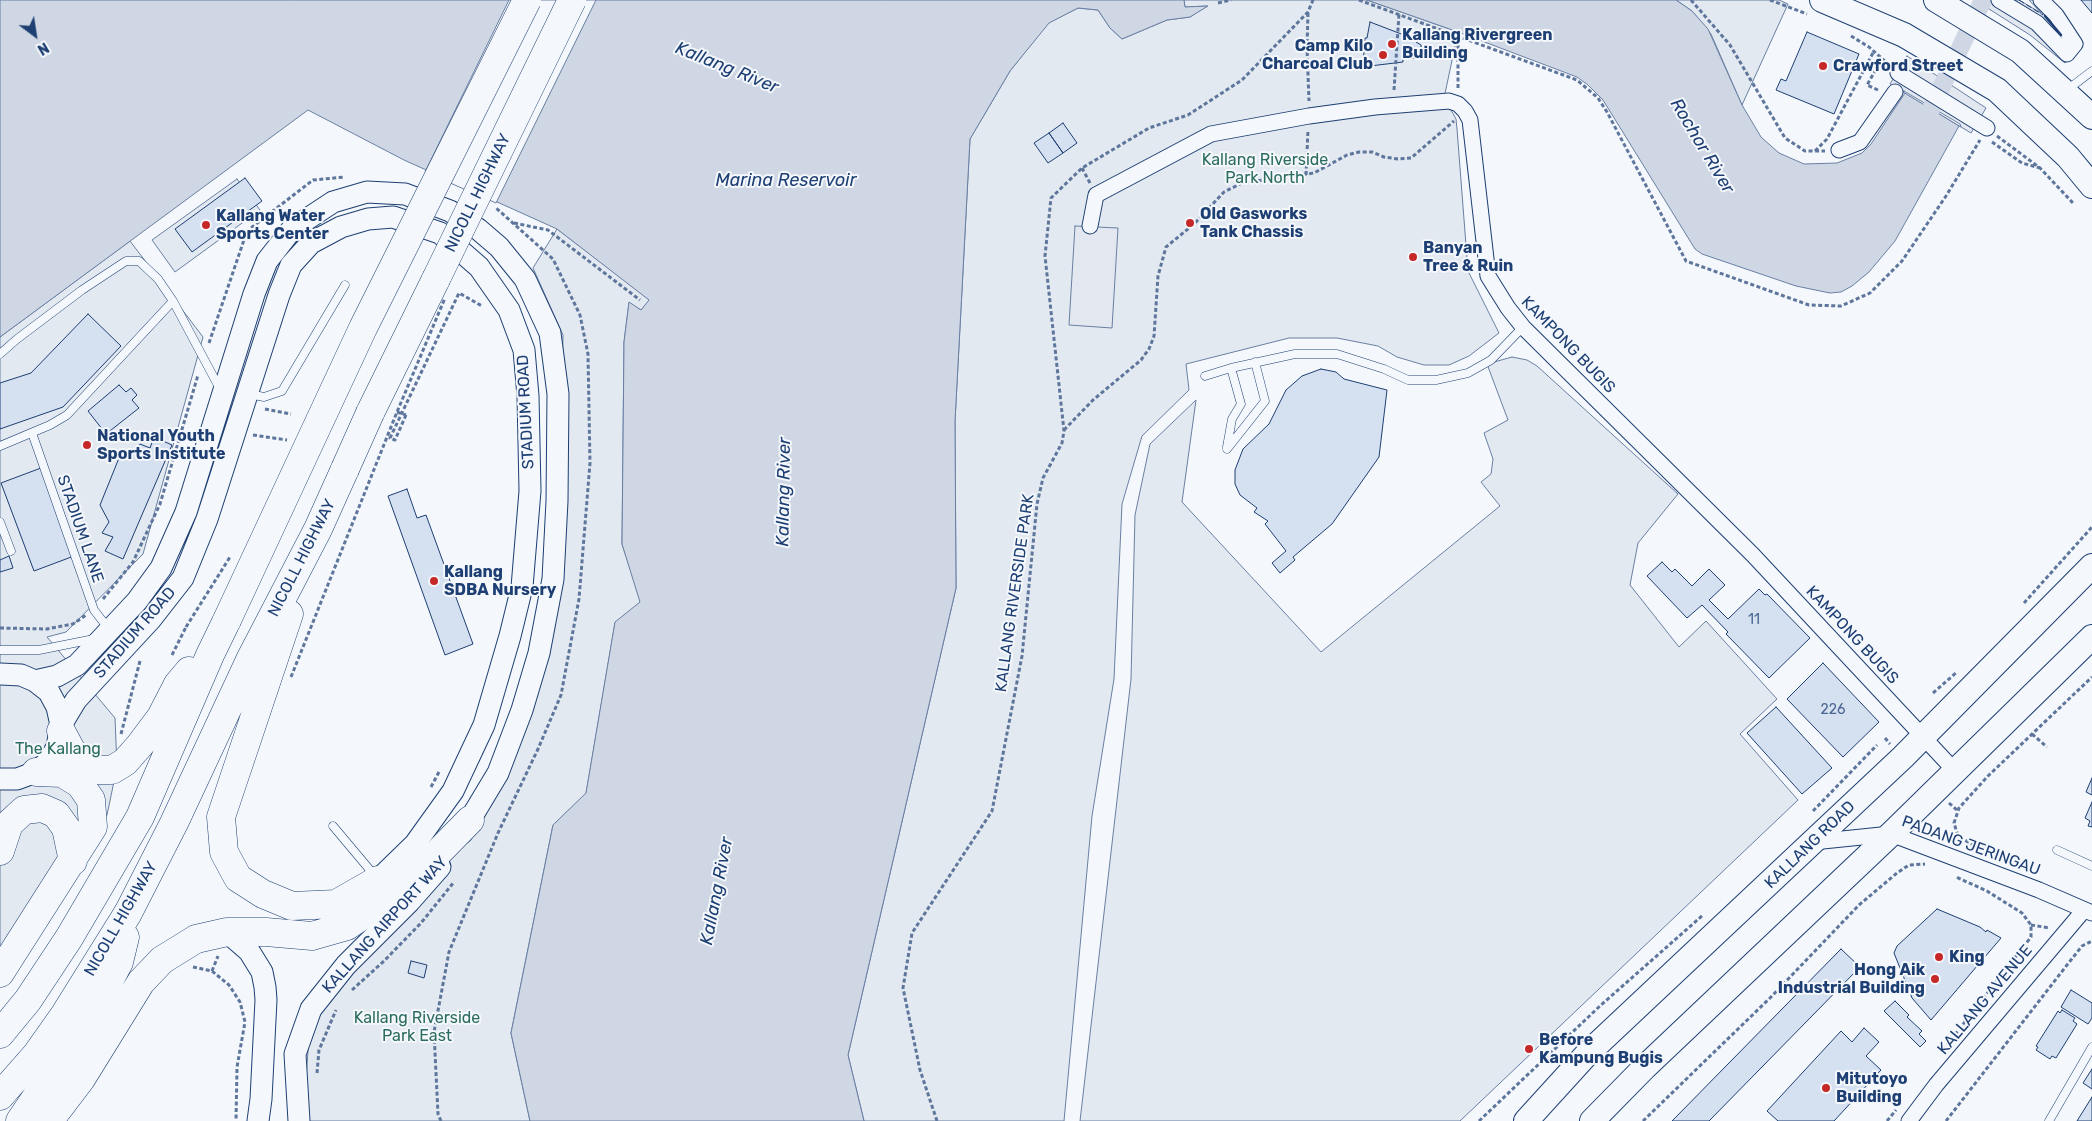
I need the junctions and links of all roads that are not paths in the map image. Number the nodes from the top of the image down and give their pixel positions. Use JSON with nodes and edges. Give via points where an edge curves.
{"nodes":[{"id":1,"x":527,"y":0,"type":"edge"},
{"id":2,"x":572,"y":0,"type":"edge"},
{"id":3,"x":1853,"y":0,"type":"edge"},
{"id":4,"x":2000,"y":0,"type":"edge"},
{"id":5,"x":2040,"y":0,"type":"edge"},
{"id":6,"x":1939,"y":1,"type":"edge"},
{"id":7,"x":1817,"y":8,"type":"edge"},
{"id":8,"x":1910,"y":38,"type":"junction"},
{"id":9,"x":2092,"y":72,"type":"edge"},
{"id":10,"x":1898,"y":73,"type":"road end"},
{"id":11,"x":1888,"y":89,"type":"road end"},
{"id":12,"x":2065,"y":91,"type":"junction"},
{"id":13,"x":2092,"y":117,"type":"edge"},
{"id":14,"x":1987,"y":135,"type":"road end"},
{"id":15,"x":1838,"y":150,"type":"road end"},
{"id":16,"x":2092,"y":186,"type":"edge"},
{"id":17,"x":1090,"y":226,"type":"dead end"},
{"id":18,"x":345,"y":285,"type":"dead end"},
{"id":19,"x":173,"y":301,"type":"junction"},
{"id":20,"x":1523,"y":327,"type":"junction"},
{"id":21,"x":0,"y":354,"type":"edge"},
{"id":22,"x":1255,"y":362,"type":"junction"},
{"id":23,"x":1230,"y":368,"type":"junction"},
{"id":24,"x":1205,"y":376,"type":"dead end"},
{"id":25,"x":247,"y":394,"type":"junction"},
{"id":26,"x":224,"y":395,"type":"junction"},
{"id":27,"x":32,"y":433,"type":"junction"},
{"id":28,"x":0,"y":446,"type":"edge"},
{"id":29,"x":0,"y":522,"type":"edge"},
{"id":30,"x":12,"y":551,"type":"dead end"},
{"id":31,"x":2092,"y":566,"type":"edge"},
{"id":32,"x":107,"y":633,"type":"junction"},
{"id":33,"x":2092,"y":637,"type":"edge"},
{"id":34,"x":0,"y":650,"type":"edge"},
{"id":35,"x":210,"y":655,"type":"junction"},
{"id":36,"x":275,"y":671,"type":"junction"},
{"id":37,"x":0,"y":674,"type":"edge"},
{"id":38,"x":35,"y":681,"type":"junction"},
{"id":39,"x":61,"y":728,"type":"junction"},
{"id":40,"x":1922,"y":737,"type":"junction"},
{"id":41,"x":1955,"y":771,"type":"junction"},
{"id":42,"x":36,"y":772,"type":"junction"},
{"id":43,"x":0,"y":779,"type":"edge"},
{"id":44,"x":470,"y":820,"type":"junction"},
{"id":45,"x":333,"y":826,"type":"dead end"},
{"id":46,"x":1891,"y":834,"type":"junction"},
{"id":47,"x":1813,"y":842,"type":"junction"},
{"id":48,"x":2057,"y":850,"type":"dead end"},
{"id":49,"x":0,"y":851,"type":"edge"},
{"id":50,"x":73,"y":861,"type":"junction"},
{"id":51,"x":2092,"y":866,"type":"edge"},
{"id":52,"x":378,"y":880,"type":"junction"},
{"id":53,"x":2088,"y":912,"type":"edge"},
{"id":54,"x":128,"y":913,"type":"junction"},
{"id":55,"x":228,"y":932,"type":"junction"},
{"id":56,"x":0,"y":973,"type":"edge"},
{"id":57,"x":0,"y":1034,"type":"edge"},
{"id":58,"x":2092,"y":1047,"type":"edge"},
{"id":59,"x":295,"y":1054,"type":"junction"},
{"id":60,"x":0,"y":1096,"type":"edge"},
{"id":61,"x":261,"y":1099,"type":"junction"},
{"id":62,"x":20,"y":1121,"type":"edge"},
{"id":63,"x":49,"y":1121,"type":"edge"},
{"id":64,"x":258,"y":1121,"type":"edge"},
{"id":65,"x":299,"y":1121,"type":"edge"},
{"id":66,"x":1526,"y":1121,"type":"edge"},
{"id":67,"x":1592,"y":1121,"type":"edge"},
{"id":68,"x":1909,"y":1121,"type":"edge"},
{"id":69,"x":2049,"y":1121,"type":"edge"}],
"edges":[{"from":1,"to":35,"type":"highway","bridge":true,"via":[[363,328]]},
{"from":2,"to":36,"type":"highway","name":"NICOLL HIGHWAY","bridge":true,"via":[[370,413],[318,529]]},
{"from":3,"to":8,"type":"main road"},
{"from":4,"to":5,"type":"street","via":[[2037,23],[2066,54],[2075,44],[2056,15]]},
{"from":6,"to":12,"type":"main road","via":[[2020,51]]},
{"from":7,"to":8,"type":"main road"},
{"from":8,"to":16,"type":"main road","via":[[1997,90],[2068,157]]},
{"from":9,"to":12,"type":"lane"},
{"from":10,"to":14,"type":"street"},
{"from":11,"to":15,"type":"street","via":[[1860,142]]},
{"from":12,"to":13,"type":"main road"},
{"from":17,"to":20,"type":"street","name":"KAMPONG BUGIS","via":[[1096,195],[1203,137],[1309,116],[1449,101],[1461,108],[1470,120],[1488,276]]},
{"from":18,"to":25,"type":"lane","via":[[282,391],[264,397]]},
{"from":19,"to":21,"type":"lane","via":[[147,267],[139,261],[126,261],[82,290]]},
{"from":19,"to":26,"type":"lane"},
{"from":19,"to":27,"type":"lane","via":[[67,415]]},
{"from":20,"to":22,"type":"lane","via":[[1491,360],[1468,374],[1436,380],[1408,380],[1337,354],[1295,354]]},
{"from":20,"to":40,"type":"street","name":"KAMPONG BUGIS","via":[[1754,555]]},
{"from":22,"to":23,"type":"lane"},
{"from":22,"to":23,"type":"lane","via":[[1265,401],[1227,449],[1232,419],[1241,404]]},
{"from":23,"to":24,"type":"lane"},
{"from":25,"to":39,"type":"street","name":"STADIUM ROAD","via":[[207,519],[183,578],[151,619],[76,700]]},
{"from":25,"to":52,"type":"street","name":"STADIUM ROAD","via":[[291,265],[311,243],[341,227],[368,219],[394,217],[440,233],[479,267],[508,310],[524,350],[530,491],[522,587],[498,681],[484,725],[454,791],[415,844]]},
{"from":26,"to":32,"type":"street","name":"STADIUM ROAD","via":[[186,512],[161,568]]},
{"from":26,"to":44,"type":"street","name":"STADIUM ROAD","via":[[267,261],[292,229],[333,202],[367,192],[405,194],[450,211],[499,247],[524,278],[550,333],[558,394],[552,580],[539,653],[519,719],[498,773]]},
{"from":27,"to":28,"type":"lane"},
{"from":27,"to":32,"type":"lane","name":"STADIUM LANE","via":[[94,610]]},
{"from":29,"to":30,"type":"lane"},
{"from":31,"to":40,"type":"main road","name":"KALLANG ROAD"},
{"from":32,"to":34,"type":"lane","via":[[39,650]]},
{"from":32,"to":38,"type":"street","name":"STADIUM ROAD","via":[[77,665],[57,676]]},
{"from":33,"to":41,"type":"main road"},
{"from":35,"to":39,"type":"highway","via":[[194,665],[178,684],[161,717],[140,745],[125,762],[112,770],[93,770],[76,760]]},
{"from":35,"to":57,"type":"highway","via":[[140,817],[69,938],[28,1000]]},
{"from":36,"to":52,"type":"highway","via":[[221,817],[224,852],[238,878],[263,894],[292,906],[336,904]]},
{"from":36,"to":54,"type":"highway","name":"NICOLL HIGHWAY","via":[[174,823]]},
{"from":37,"to":38,"type":"street","via":[[21,675]]},
{"from":38,"to":39,"type":"street","via":[[49,692],[58,707]]},
{"from":39,"to":42,"type":"street","name":"STADIUM ROAD","via":[[57,747],[49,761]]},
{"from":40,"to":41,"type":"street","name":"KAMPONG BUGIS"},
{"from":40,"to":47,"type":"main road","name":"KALLANG ROAD"},
{"from":41,"to":46,"type":"main road"},
{"from":42,"to":43,"type":"street","via":[[18,779]]},
{"from":42,"to":50,"type":"highway","via":[[62,773],[80,784],[91,800],[93,826]]},
{"from":44,"to":55,"type":"highway","via":[[419,872],[347,926],[312,936]]},
{"from":44,"to":59,"type":"street","name":"KALLANG AIRPORT WAY","via":[[444,862],[410,901],[346,964],[310,1009]]},
{"from":45,"to":52,"type":"lane"},
{"from":46,"to":47,"type":"street","name":"PADANG JERINGAU"},
{"from":46,"to":53,"type":"street","name":"PADANG JERINGAU"},
{"from":46,"to":67,"type":"main road"},
{"from":47,"to":66,"type":"main road","name":"KALLANG ROAD","via":[[1587,1054]]},
{"from":48,"to":51,"type":"lane"},
{"from":49,"to":50,"type":"highway","via":[[9,824],[24,810],[42,808],[56,814],[66,828]]},
{"from":50,"to":56,"type":"highway"},
{"from":53,"to":68,"type":"street","name":"KALLANG AVENUE","via":[[1936,1085]]},
{"from":54,"to":60,"type":"highway","name":"NICOLL HIGHWAY","via":[[65,1014],[36,1055]]},
{"from":54,"to":62,"type":"highway","via":[[120,962],[87,1023]]},
{"from":55,"to":61,"type":"street","via":[[249,951],[262,972],[265,986]]},
{"from":55,"to":63,"type":"highway","via":[[196,939],[162,960],[141,982],[81,1079]]},
{"from":58,"to":69,"type":"lane"},
{"from":59,"to":61,"type":"street","via":[[280,1053],[273,1058]]},
{"from":59,"to":65,"type":"street","name":"KALLANG AIRPORT WAY"},
{"from":61,"to":64,"type":"street"}]}
